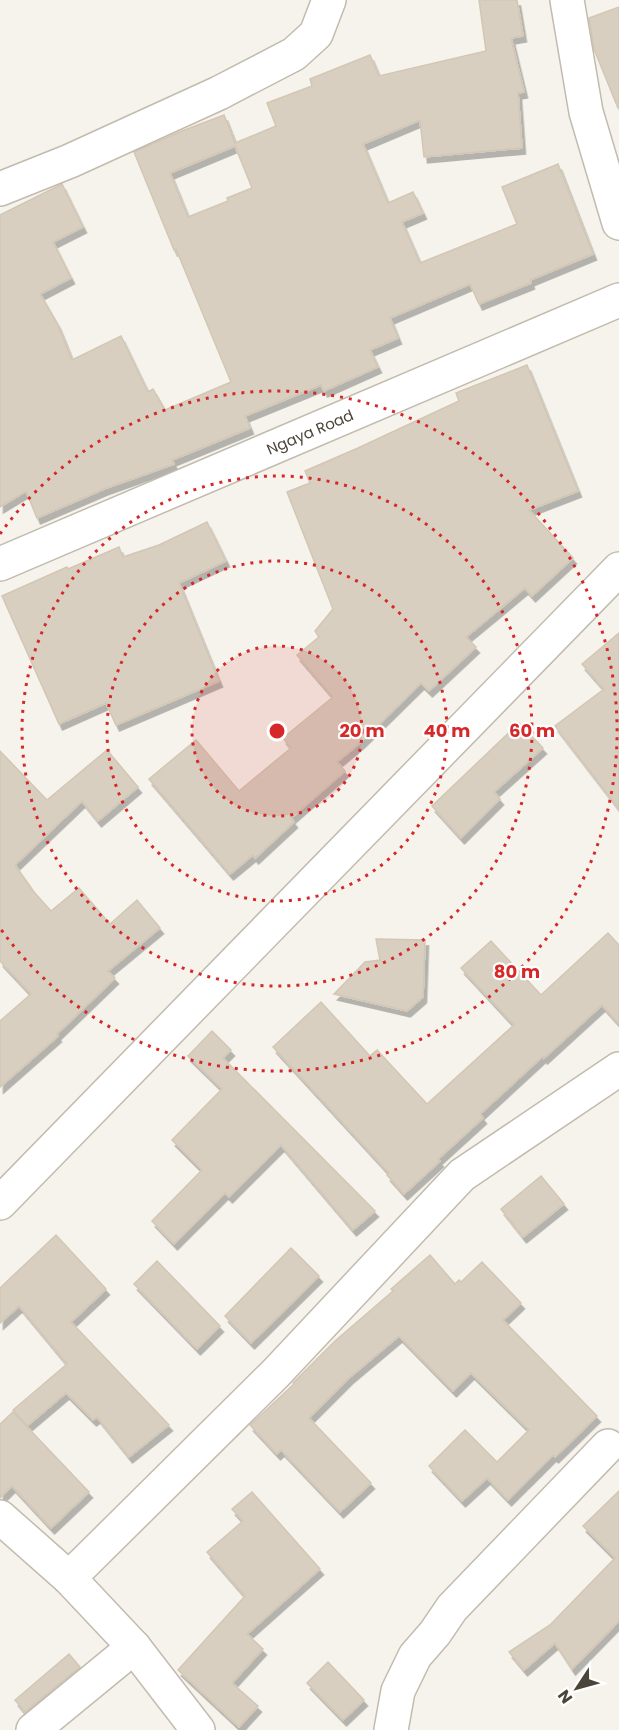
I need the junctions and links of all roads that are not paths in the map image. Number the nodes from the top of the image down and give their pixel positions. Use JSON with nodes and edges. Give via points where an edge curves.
{"nodes":[{"id":1,"x":329,"y":0,"type":"edge"},
{"id":2,"x":567,"y":0,"type":"edge"},
{"id":3,"x":0,"y":189,"type":"edge"},
{"id":4,"x":619,"y":223,"type":"edge"},
{"id":5,"x":619,"y":300,"type":"edge"},
{"id":6,"x":0,"y":564,"type":"edge"},
{"id":7,"x":619,"y":569,"type":"edge"},
{"id":8,"x":619,"y":1069,"type":"edge"},
{"id":9,"x":0,"y":1203,"type":"edge"},
{"id":10,"x":608,"y":1446,"type":"dead end"},
{"id":11,"x":0,"y":1517,"type":"edge"},
{"id":12,"x":69,"y":1578,"type":"junction"},
{"id":13,"x":134,"y":1647,"type":"junction"},
{"id":14,"x":33,"y":1730,"type":"edge"},
{"id":15,"x":198,"y":1730,"type":"edge"},
{"id":16,"x":391,"y":1730,"type":"edge"}],
"edges":[{"from":1,"to":3,"type":"street","via":[[316,34],[294,54],[219,93]]},
{"from":2,"to":4,"type":"street","via":[[586,112]]},
{"from":5,"to":6,"type":"street","name":"Ngaya Road"},
{"from":7,"to":9,"type":"street"},
{"from":8,"to":12,"type":"street","via":[[462,1175],[276,1373]]},
{"from":10,"to":16,"type":"street","via":[[452,1608],[415,1656],[398,1690]]},
{"from":11,"to":12,"type":"street"},
{"from":12,"to":13,"type":"street"},
{"from":13,"to":14,"type":"street"},
{"from":13,"to":15,"type":"street"}]}
